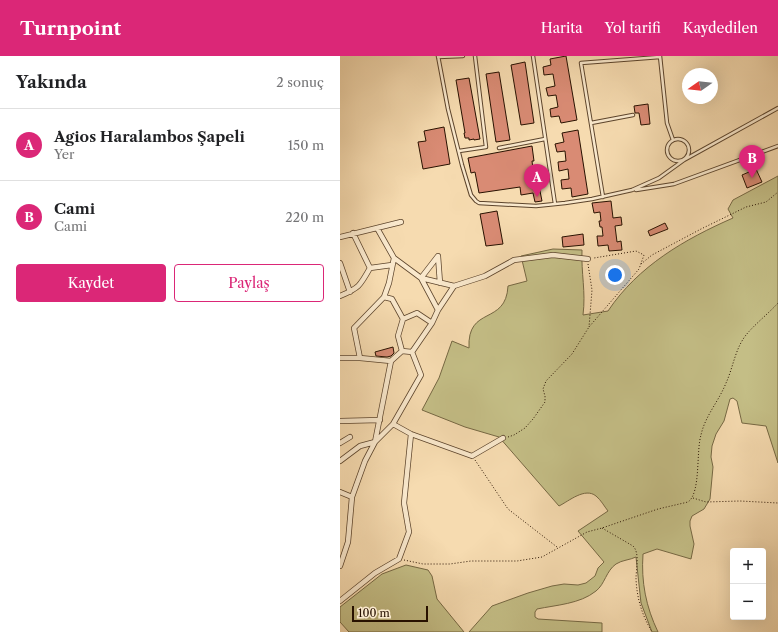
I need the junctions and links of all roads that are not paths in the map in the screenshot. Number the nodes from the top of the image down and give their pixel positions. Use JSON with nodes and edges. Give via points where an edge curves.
{"nodes":[{"id":1,"x":438,"y":56,"type":"edge"},
{"id":2,"x":463,"y":56,"type":"edge"},
{"id":3,"x":475,"y":56,"type":"edge"},
{"id":4,"x":533,"y":56,"type":"edge"},
{"id":5,"x":660,"y":56,"type":"edge"},
{"id":6,"x":778,"y":108,"type":"edge"},
{"id":7,"x":633,"y":115,"type":"dead end"},
{"id":8,"x":591,"y":123,"type":"junction"},
{"id":9,"x":545,"y":139,"type":"junction"},
{"id":10,"x":673,"y":140,"type":"junction"},
{"id":11,"x":778,"y":146,"type":"edge"},
{"id":12,"x":499,"y":148,"type":"dead end"},
{"id":13,"x":458,"y":151,"type":"junction"},
{"id":14,"x":684,"y":160,"type":"junction"},
{"id":15,"x":632,"y":190,"type":"junction"},
{"id":16,"x":603,"y":197,"type":"junction"},
{"id":17,"x":555,"y":204,"type":"junction"},
{"id":18,"x":401,"y":222,"type":"dead end"},
{"id":19,"x":377,"y":228,"type":"junction"},
{"id":20,"x":353,"y":233,"type":"junction"},
{"id":21,"x":340,"y":237,"type":"edge"},
{"id":22,"x":394,"y":258,"type":"junction"},
{"id":23,"x":588,"y":259,"type":"road end"},
{"id":24,"x":340,"y":263,"type":"edge"},
{"id":25,"x":392,"y":265,"type":"junction"},
{"id":26,"x":370,"y":268,"type":"junction"},
{"id":27,"x":421,"y":278,"type":"junction"},
{"id":28,"x":440,"y":283,"type":"junction"},
{"id":29,"x":454,"y":286,"type":"junction"},
{"id":30,"x":350,"y":292,"type":"junction"},
{"id":31,"x":340,"y":296,"type":"edge"},
{"id":32,"x":384,"y":297,"type":"junction"},
{"id":33,"x":438,"y":310,"type":"junction"},
{"id":34,"x":403,"y":319,"type":"junction"},
{"id":35,"x":432,"y":323,"type":"junction"},
{"id":36,"x":402,"y":351,"type":"junction"},
{"id":37,"x":412,"y":352,"type":"junction"},
{"id":38,"x":340,"y":358,"type":"edge"},
{"id":39,"x":360,"y":358,"type":"junction"},
{"id":40,"x":391,"y":361,"type":"junction"},
{"id":41,"x":380,"y":420,"type":"junction"},
{"id":42,"x":340,"y":421,"type":"edge"},
{"id":43,"x":393,"y":424,"type":"junction"},
{"id":44,"x":411,"y":434,"type":"junction"},
{"id":45,"x":350,"y":437,"type":"dead end"},
{"id":46,"x":503,"y":438,"type":"road end"},
{"id":47,"x":375,"y":442,"type":"junction"},
{"id":48,"x":340,"y":443,"type":"edge"},
{"id":49,"x":340,"y":461,"type":"edge"},
{"id":50,"x":340,"y":492,"type":"edge"},
{"id":51,"x":352,"y":497,"type":"junction"},
{"id":52,"x":340,"y":566,"type":"edge"},
{"id":53,"x":340,"y":600,"type":"edge"}],
"edges":[{"from":1,"to":2,"type":"lane"},
{"from":1,"to":13,"type":"lane"},
{"from":3,"to":13,"type":"lane","via":[[486,148]]},
{"from":4,"to":9,"type":"lane"},
{"from":5,"to":8,"type":"lane","via":[[581,63]]},
{"from":5,"to":10,"type":"lane","via":[[667,123]]},
{"from":6,"to":14,"type":"lane"},
{"from":7,"to":8,"type":"lane"},
{"from":8,"to":16,"type":"lane"},
{"from":9,"to":12,"type":"lane"},
{"from":9,"to":17,"type":"lane"},
{"from":10,"to":14,"type":"lane","via":[[681,139],[689,146],[689,154]]},
{"from":10,"to":14,"type":"lane","via":[[668,146],[668,154],[676,161]]},
{"from":11,"to":15,"type":"lane","via":[[674,184]]},
{"from":13,"to":17,"type":"lane","via":[[471,195],[476,201],[536,206]]},
{"from":14,"to":15,"type":"lane","via":[[659,178]]},
{"from":15,"to":16,"type":"lane"},
{"from":16,"to":17,"type":"lane"},
{"from":18,"to":19,"type":"street"},
{"from":19,"to":20,"type":"street"},
{"from":19,"to":22,"type":"street"},
{"from":20,"to":21,"type":"street"},
{"from":20,"to":26,"type":"street"},
{"from":22,"to":25,"type":"street"},
{"from":22,"to":27,"type":"street"},
{"from":23,"to":29,"type":"street","via":[[553,255],[514,260],[485,276]]},
{"from":24,"to":30,"type":"street"},
{"from":25,"to":26,"type":"street"},
{"from":25,"to":32,"type":"street"},
{"from":26,"to":30,"type":"street","via":[[360,286]]},
{"from":27,"to":28,"type":"street"},
{"from":27,"to":28,"type":"street","via":[[438,256]]},
{"from":27,"to":33,"type":"street"},
{"from":28,"to":29,"type":"street"},
{"from":29,"to":33,"type":"street"},
{"from":30,"to":31,"type":"street"},
{"from":32,"to":34,"type":"street","via":[[392,299]]},
{"from":32,"to":39,"type":"street","via":[[354,328]]},
{"from":33,"to":35,"type":"street"},
{"from":34,"to":35,"type":"street","via":[[417,313]]},
{"from":34,"to":36,"type":"street","via":[[398,336]]},
{"from":35,"to":37,"type":"street"},
{"from":36,"to":37,"type":"street"},
{"from":36,"to":40,"type":"street"},
{"from":37,"to":43,"type":"street","via":[[421,375]]},
{"from":38,"to":39,"type":"street"},
{"from":39,"to":40,"type":"street"},
{"from":40,"to":41,"type":"street"},
{"from":41,"to":42,"type":"street"},
{"from":41,"to":47,"type":"street"},
{"from":43,"to":44,"type":"street"},
{"from":43,"to":47,"type":"street"},
{"from":44,"to":46,"type":"street","via":[[472,456]]},
{"from":44,"to":53,"type":"street","via":[[404,503],[409,532],[399,559],[375,573]]},
{"from":45,"to":48,"type":"street"},
{"from":47,"to":49,"type":"street","via":[[360,446]]},
{"from":47,"to":51,"type":"street"},
{"from":50,"to":51,"type":"street"},
{"from":51,"to":52,"type":"street","via":[[348,542]]}]}
